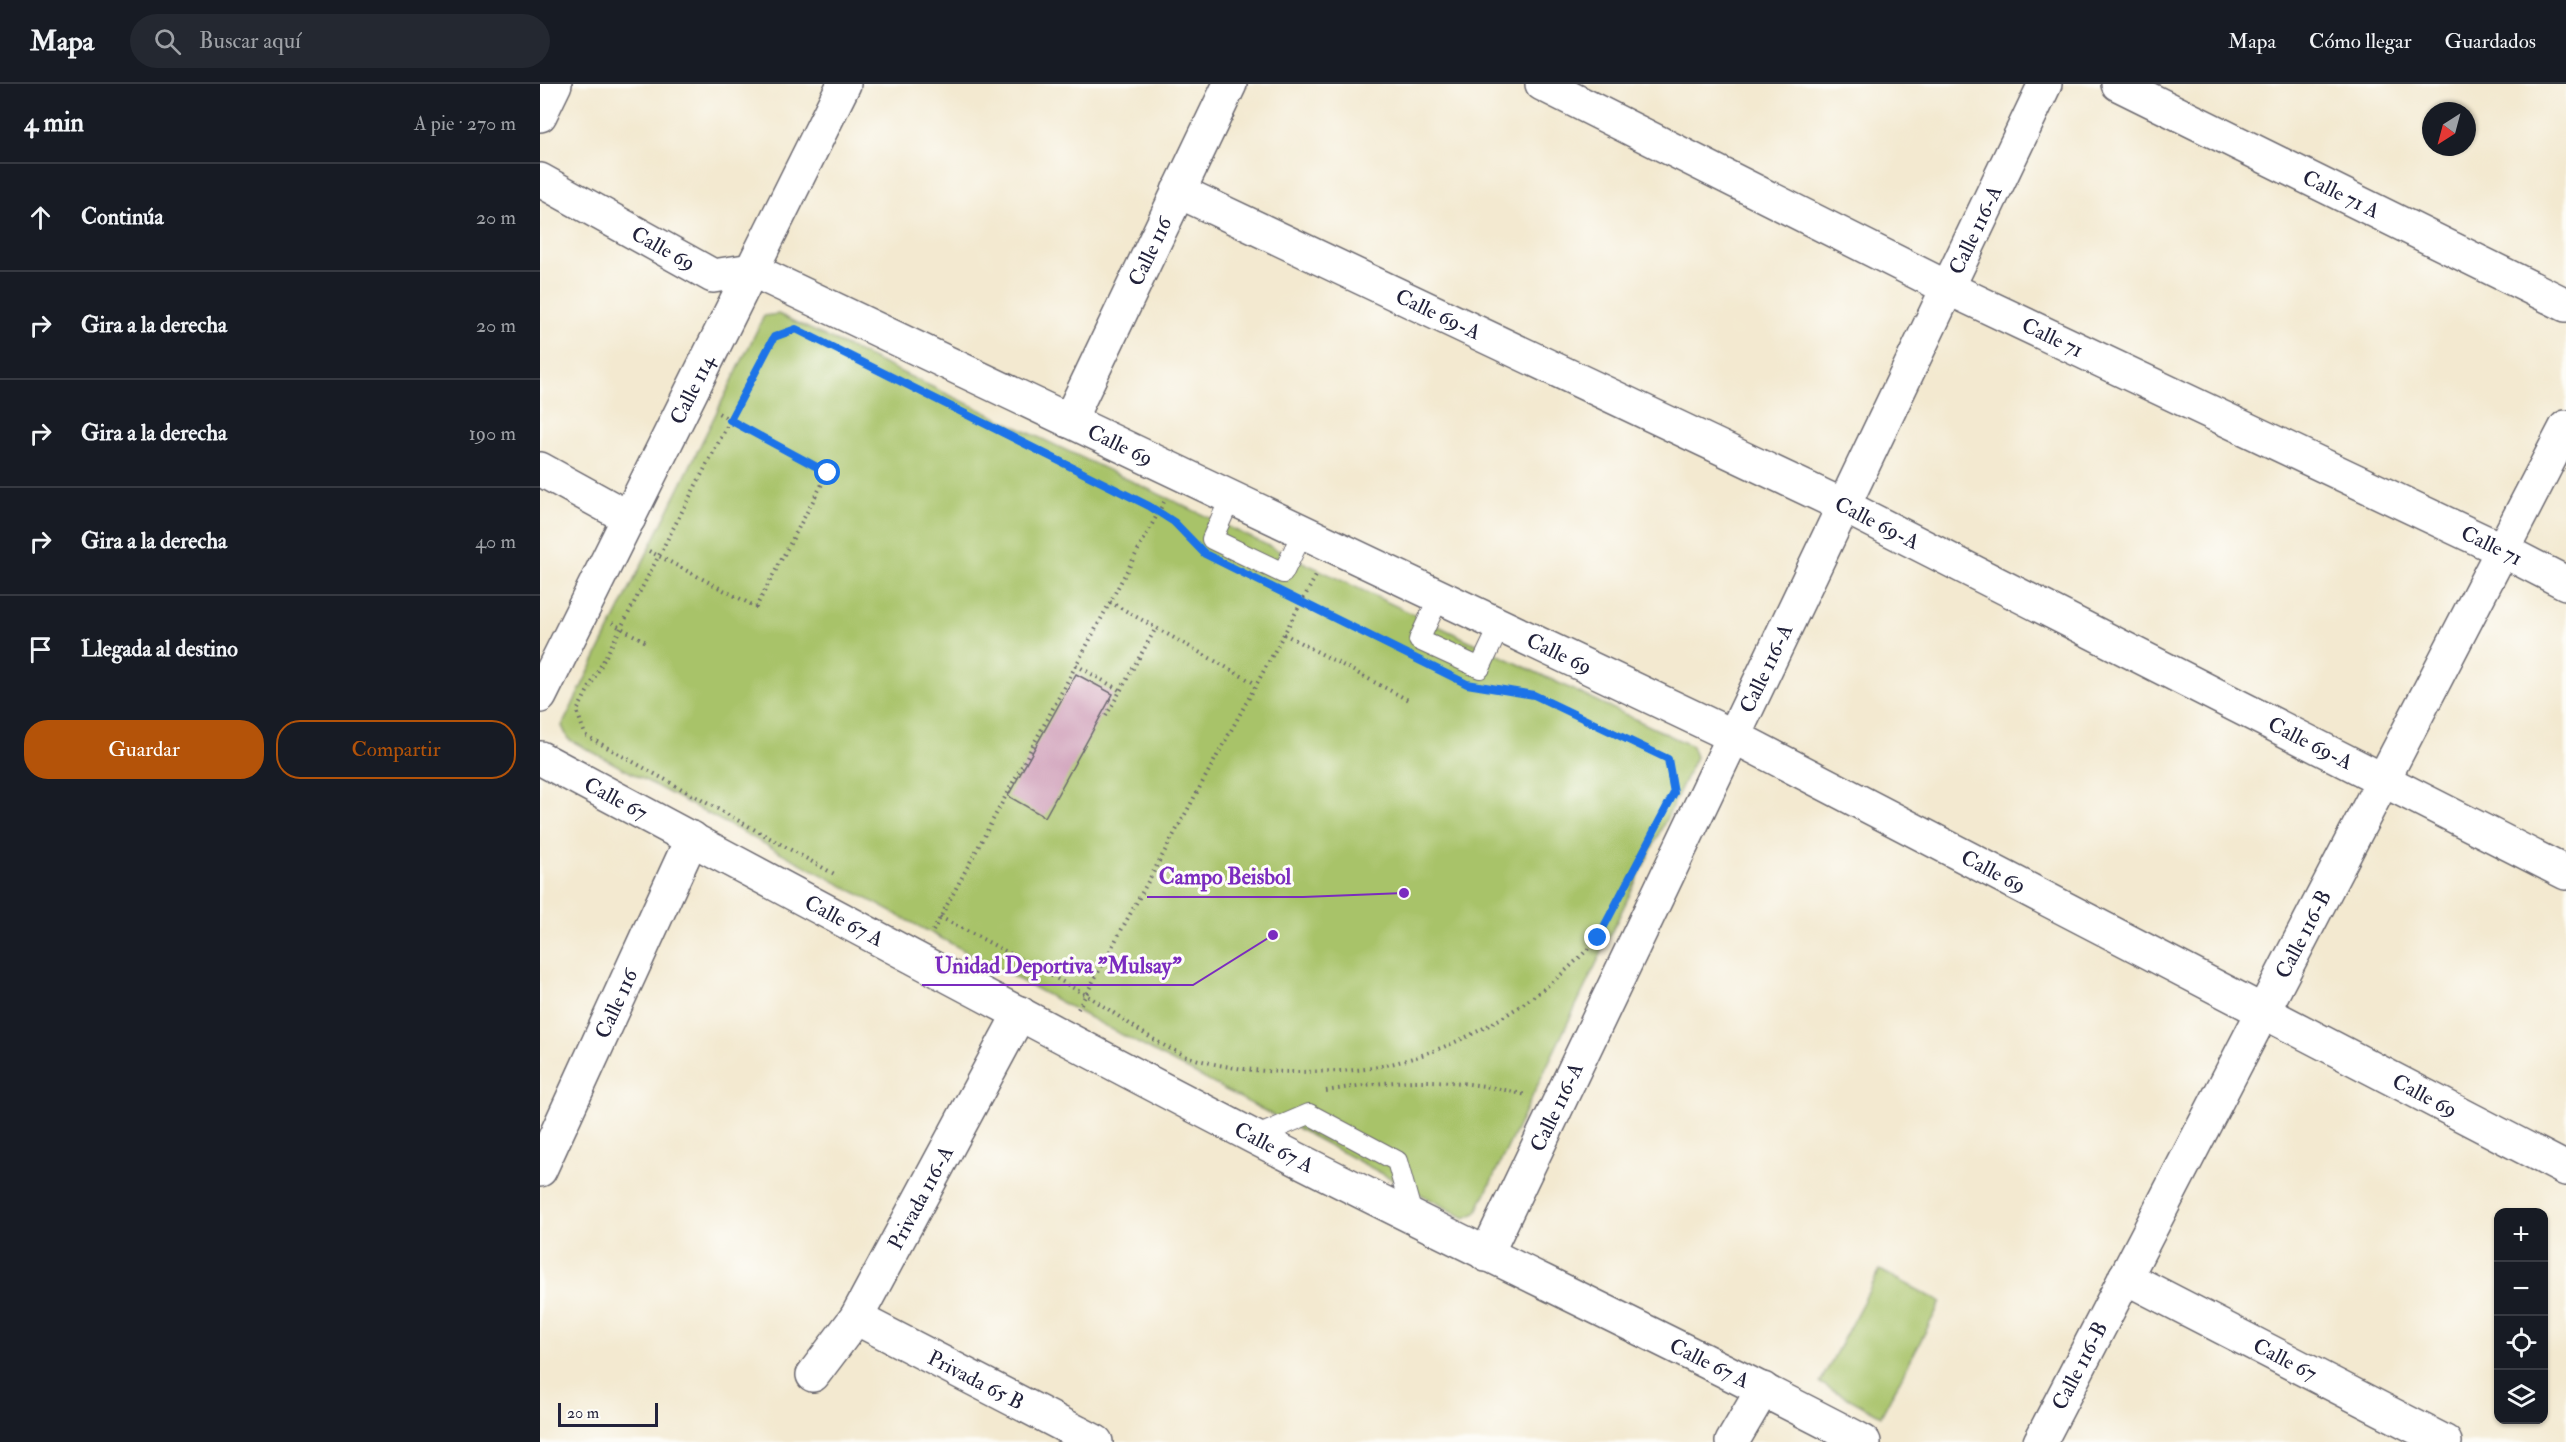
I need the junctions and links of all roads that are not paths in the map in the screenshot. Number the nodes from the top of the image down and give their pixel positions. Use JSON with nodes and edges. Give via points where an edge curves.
{"nodes":[{"id":1,"x":555,"y":84,"type":"edge"},
{"id":2,"x":844,"y":84,"type":"edge"},
{"id":3,"x":1230,"y":84,"type":"edge"},
{"id":4,"x":1542,"y":84,"type":"edge"},
{"id":5,"x":2045,"y":84,"type":"edge"},
{"id":6,"x":2118,"y":84,"type":"edge"},
{"id":7,"x":540,"y":115,"type":"edge"},
{"id":8,"x":540,"y":180,"type":"edge"},
{"id":9,"x":1178,"y":191,"type":"junction"},
{"id":10,"x":752,"y":270,"type":"junction"},
{"id":11,"x":1947,"y":288,"type":"junction"},
{"id":12,"x":2566,"y":305,"type":"edge"},
{"id":13,"x":1069,"y":421,"type":"junction"},
{"id":14,"x":2566,"y":427,"type":"edge"},
{"id":15,"x":540,"y":470,"type":"edge"},
{"id":16,"x":1231,"y":497,"type":"junction"},
{"id":17,"x":1844,"y":506,"type":"junction"},
{"id":18,"x":629,"y":518,"type":"junction"},
{"id":19,"x":1303,"y":532,"type":"junction"},
{"id":20,"x":2502,"y":550,"type":"junction"},
{"id":21,"x":2566,"y":584,"type":"edge"},
{"id":22,"x":1439,"y":597,"type":"junction"},
{"id":23,"x":1500,"y":626,"type":"junction"},
{"id":24,"x":540,"y":696,"type":"edge"},
{"id":25,"x":1733,"y":736,"type":"junction"},
{"id":26,"x":540,"y":758,"type":"edge"},
{"id":27,"x":2384,"y":779,"type":"junction"},
{"id":28,"x":692,"y":838,"type":"junction"},
{"id":29,"x":2566,"y":873,"type":"edge"},
{"id":30,"x":2263,"y":1011,"type":"junction"},
{"id":31,"x":1020,"y":1014,"type":"junction"},
{"id":32,"x":1255,"y":1137,"type":"junction"},
{"id":33,"x":2566,"y":1169,"type":"edge"},
{"id":34,"x":540,"y":1170,"type":"edge"},
{"id":35,"x":1413,"y":1218,"type":"junction"},
{"id":36,"x":1486,"y":1255,"type":"junction"},
{"id":37,"x":2126,"y":1277,"type":"junction"},
{"id":38,"x":856,"y":1318,"type":"junction"},
{"id":39,"x":813,"y":1374,"type":"dead end"},
{"id":40,"x":1762,"y":1389,"type":"junction"},
{"id":41,"x":1096,"y":1442,"type":"edge"},
{"id":42,"x":1732,"y":1442,"type":"edge"},
{"id":43,"x":1864,"y":1442,"type":"edge"},
{"id":44,"x":2040,"y":1442,"type":"edge"},
{"id":45,"x":2445,"y":1442,"type":"edge"}],
"edges":[{"from":1,"to":7,"type":"street"},
{"from":2,"to":10,"type":"street","name":"Calle 114"},
{"from":3,"to":9,"type":"street","name":"Calle 116"},
{"from":4,"to":11,"type":"street","name":"Calle 71"},
{"from":5,"to":11,"type":"street","name":"Calle 116-A"},
{"from":6,"to":12,"type":"street","name":"Calle 71 A"},
{"from":8,"to":10,"type":"street","name":"Calle 69","via":[[713,276]]},
{"from":9,"to":13,"type":"street","name":"Calle 116"},
{"from":9,"to":17,"type":"street","name":"Calle 69-A"},
{"from":10,"to":13,"type":"street","name":"Calle 69"},
{"from":10,"to":18,"type":"street","name":"Calle 114"},
{"from":11,"to":17,"type":"street","name":"Calle 116-A"},
{"from":11,"to":20,"type":"street","name":"Calle 71"},
{"from":13,"to":16,"type":"street","name":"Calle 69"},
{"from":14,"to":20,"type":"street","name":"Calle 116-B"},
{"from":15,"to":18,"type":"street"},
{"from":16,"to":19,"type":"street","name":"Calle 69"},
{"from":16,"to":19,"type":"lane","via":[[1212,538],[1283,573]]},
{"from":17,"to":25,"type":"street","name":"Calle 116-A"},
{"from":17,"to":27,"type":"street","name":"Calle 69-A"},
{"from":18,"to":24,"type":"street","name":"Calle 114"},
{"from":19,"to":22,"type":"street","name":"Calle 69"},
{"from":20,"to":21,"type":"street","name":"Calle 71"},
{"from":20,"to":27,"type":"street","name":"Calle 116-B"},
{"from":22,"to":23,"type":"street","name":"Calle 69"},
{"from":22,"to":23,"type":"lane","via":[[1419,640],[1480,668]]},
{"from":23,"to":25,"type":"street","name":"Calle 69"},
{"from":25,"to":30,"type":"street","name":"Calle 69"},
{"from":25,"to":36,"type":"street","name":"Calle 116-A"},
{"from":26,"to":28,"type":"street","name":"Calle 67"},
{"from":27,"to":29,"type":"street","name":"Calle 69-A"},
{"from":27,"to":30,"type":"street","name":"Calle 116-B"},
{"from":28,"to":31,"type":"street","name":"Calle 67 A"},
{"from":28,"to":34,"type":"street","name":"Calle 116"},
{"from":30,"to":33,"type":"street","name":"Calle 69"},
{"from":30,"to":37,"type":"street","name":"Calle 116-B"},
{"from":31,"to":32,"type":"street","name":"Calle 67 A"},
{"from":31,"to":38,"type":"street","name":"Privada 116-A"},
{"from":32,"to":35,"type":"street","name":"Calle 67 A"},
{"from":32,"to":35,"type":"lane","via":[[1309,1114],[1397,1161]]},
{"from":35,"to":36,"type":"street","name":"Calle 67 A"},
{"from":36,"to":40,"type":"street","name":"Calle 67 A"},
{"from":37,"to":44,"type":"street","name":"Calle 116-B"},
{"from":37,"to":45,"type":"street","name":"Calle 67"},
{"from":38,"to":39,"type":"street","name":"Privada 116-A"},
{"from":38,"to":41,"type":"street","name":"Privada 65 B"},
{"from":40,"to":42,"type":"street"},
{"from":40,"to":43,"type":"street","name":"Calle 67 A"}]}
